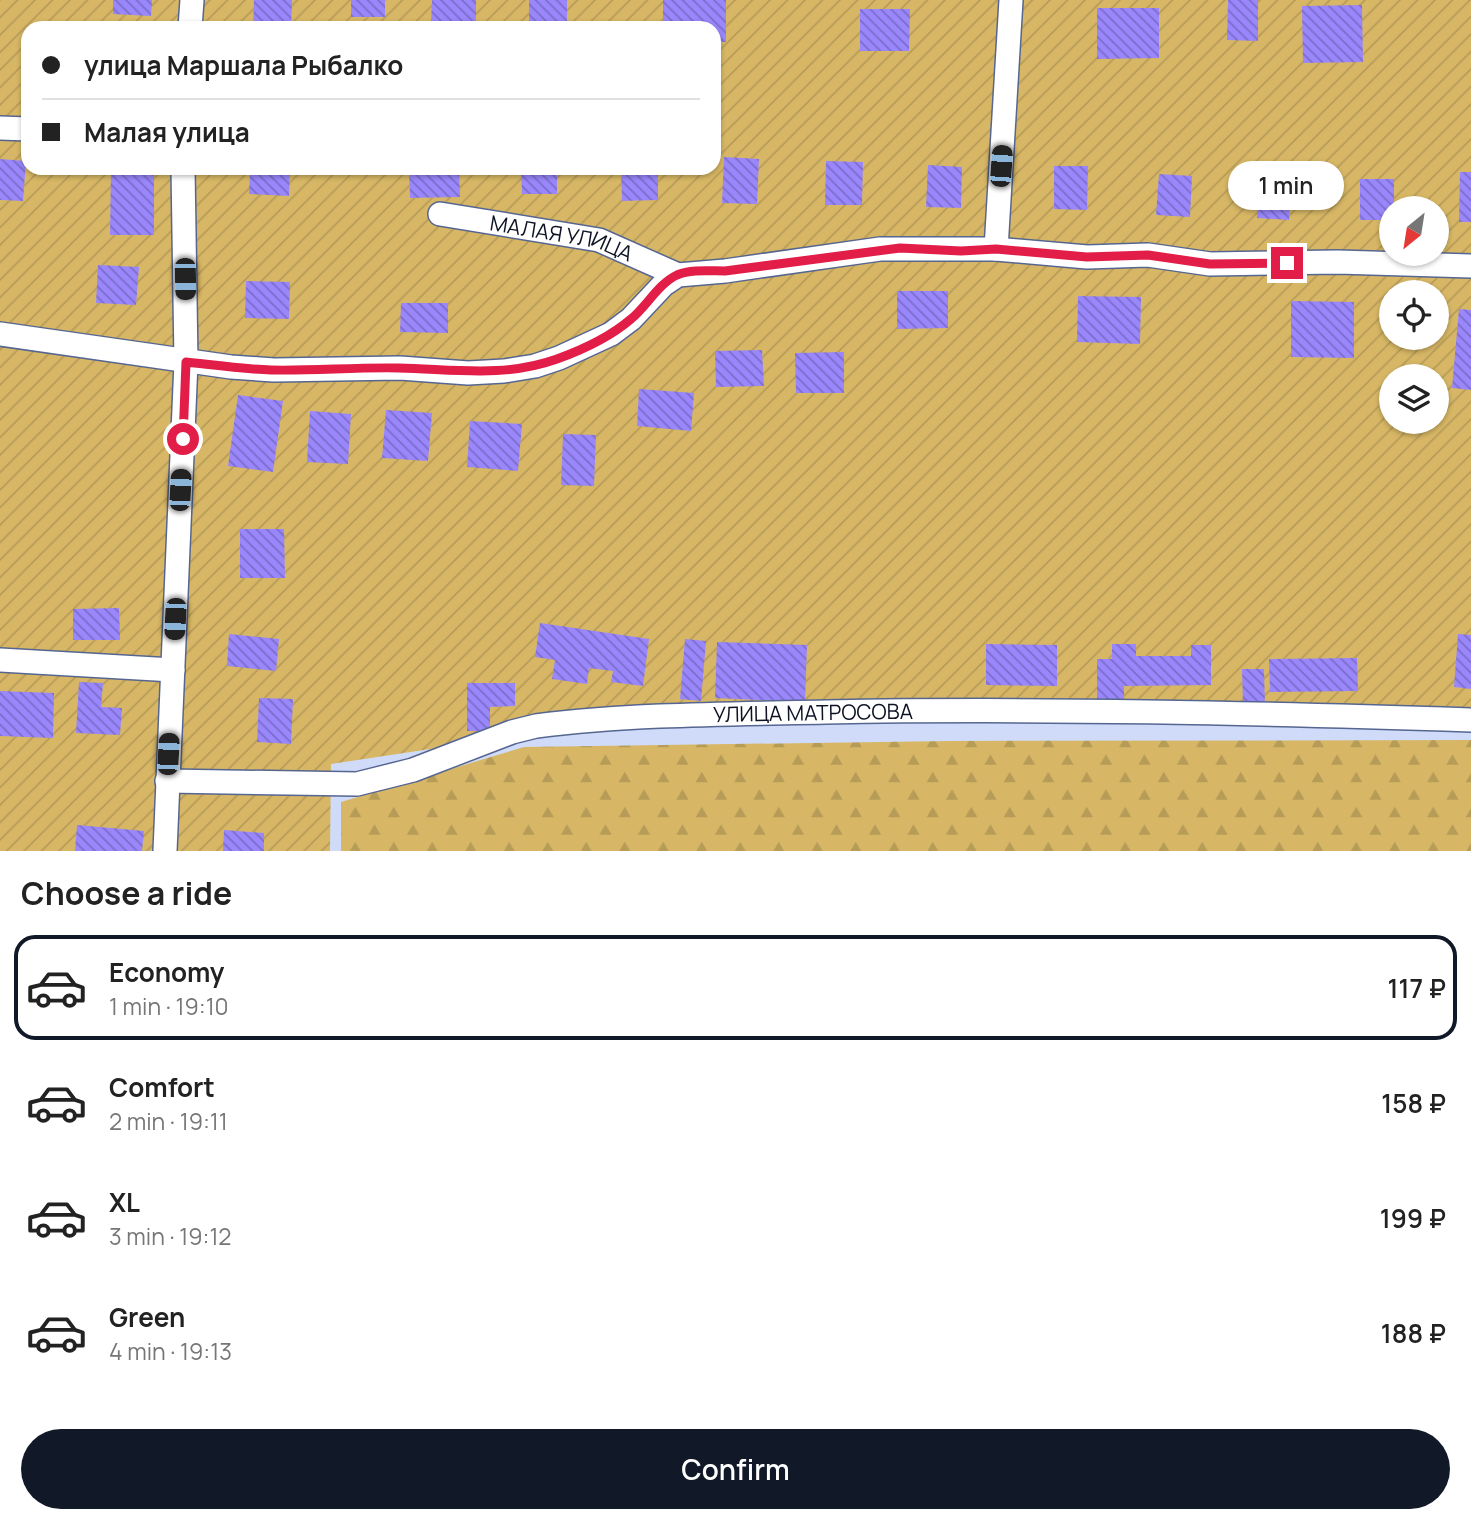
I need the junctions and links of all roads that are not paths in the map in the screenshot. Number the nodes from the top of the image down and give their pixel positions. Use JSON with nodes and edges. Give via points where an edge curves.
{"nodes":[{"id":1,"x":192,"y":0,"type":"edge"},
{"id":2,"x":1011,"y":0,"type":"edge"},
{"id":3,"x":190,"y":21,"type":"edge"},
{"id":4,"x":0,"y":128,"type":"edge"},
{"id":5,"x":21,"y":130,"type":"edge"},
{"id":6,"x":183,"y":175,"type":"edge"},
{"id":7,"x":440,"y":214,"type":"dead end"},
{"id":8,"x":996,"y":249,"type":"junction"},
{"id":9,"x":1471,"y":266,"type":"edge"},
{"id":10,"x":678,"y":275,"type":"junction"},
{"id":11,"x":0,"y":334,"type":"edge"},
{"id":12,"x":186,"y":362,"type":"junction"},
{"id":13,"x":0,"y":660,"type":"edge"},
{"id":14,"x":173,"y":670,"type":"junction"},
{"id":15,"x":1471,"y":720,"type":"edge"},
{"id":16,"x":167,"y":781,"type":"junction"},
{"id":17,"x":165,"y":851,"type":"edge"}],
"edges":[{"from":1,"to":3,"type":"street"},
{"from":2,"to":8,"type":"street"},
{"from":4,"to":5,"type":"street"},
{"from":6,"to":12,"type":"street"},
{"from":7,"to":10,"type":"street","name":"МАЛАЯ УЛИЦА","via":[[599,240]]},
{"from":8,"to":9,"type":"street","name":"МАЛАЯ УЛИЦА","via":[[1066,256],[1148,255],[1210,264]]},
{"from":8,"to":10,"type":"street","name":"МАЛАЯ УЛИЦА","via":[[880,249]]},
{"from":10,"to":12,"type":"street","via":[[611,334],[535,366],[468,373],[400,368],[274,370]]},
{"from":11,"to":12,"type":"street"},
{"from":12,"to":14,"type":"street"},
{"from":13,"to":14,"type":"street"},
{"from":14,"to":16,"type":"street"},
{"from":15,"to":16,"type":"street","name":"УЛИЦА МАТРОСОВА","via":[[1020,711],[741,713],[536,726],[413,770],[357,784]]},
{"from":16,"to":17,"type":"street"}]}
